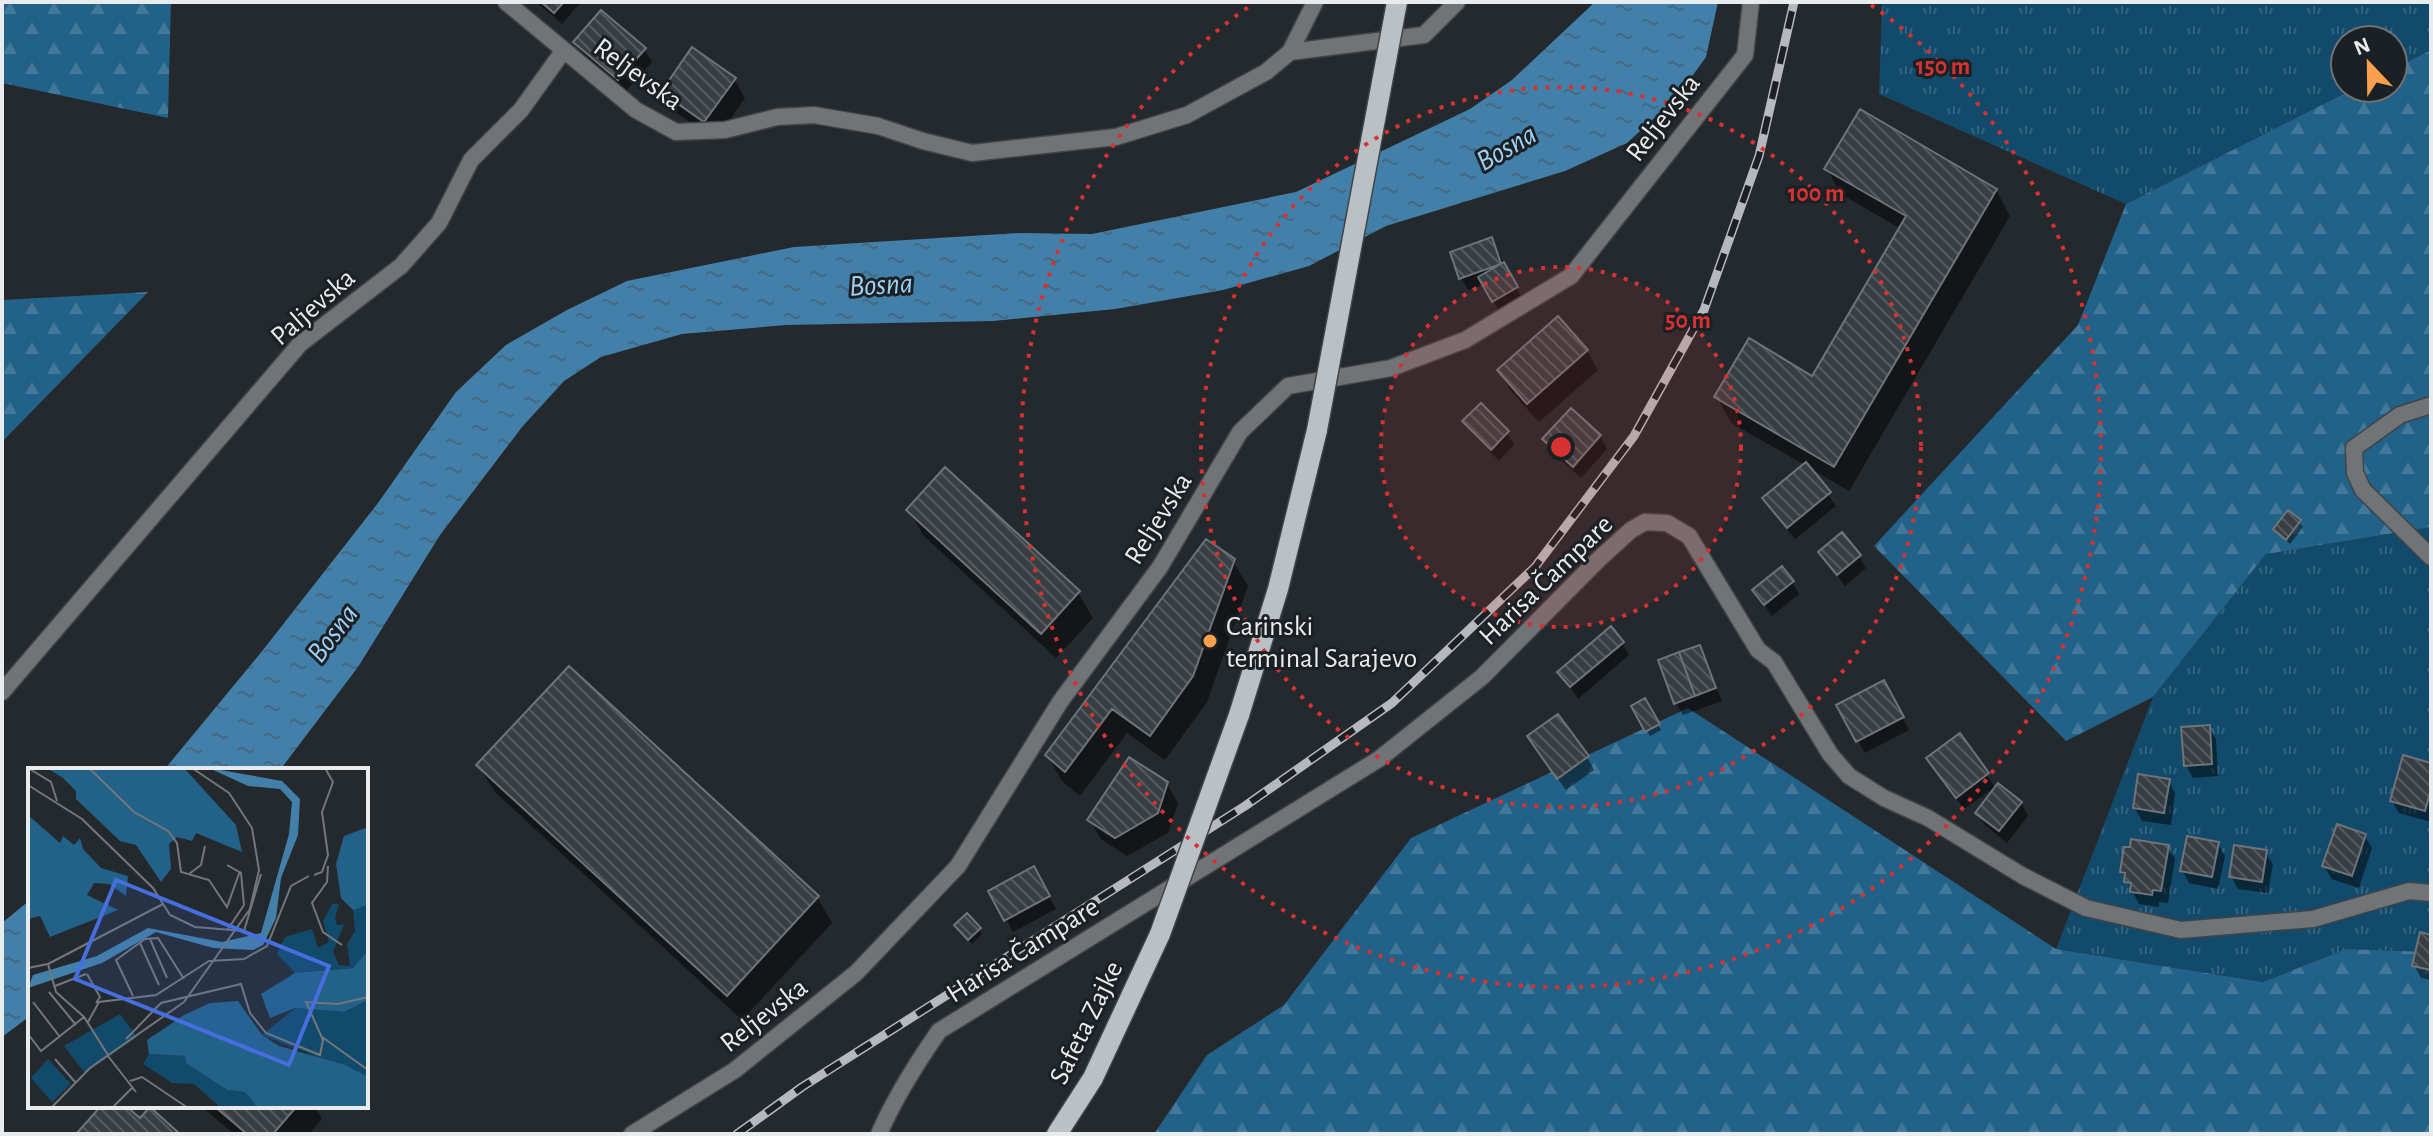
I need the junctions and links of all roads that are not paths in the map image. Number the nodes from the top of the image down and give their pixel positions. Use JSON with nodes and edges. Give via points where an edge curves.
{"nodes":[{"id":1,"x":506,"y":2,"type":"edge"},
{"id":2,"x":1315,"y":2,"type":"edge"},
{"id":3,"x":1397,"y":2,"type":"edge"},
{"id":4,"x":1457,"y":2,"type":"edge"},
{"id":5,"x":1751,"y":2,"type":"edge"},
{"id":6,"x":564,"y":50,"type":"junction"},
{"id":7,"x":1290,"y":52,"type":"junction"},
{"id":8,"x":2431,"y":405,"type":"edge"},
{"id":9,"x":2431,"y":557,"type":"edge"},
{"id":10,"x":2,"y":692,"type":"edge"},
{"id":11,"x":2431,"y":893,"type":"edge"},
{"id":12,"x":632,"y":1134,"type":"edge"},
{"id":13,"x":879,"y":1134,"type":"edge"},
{"id":14,"x":1057,"y":1134,"type":"edge"}],
"edges":[{"from":1,"to":6,"type":"street"},
{"from":2,"to":7,"type":"street"},
{"from":3,"to":14,"type":"main road","name":"Safeta Zajke","bridge":true,"via":[[1317,430],[1278,589],[1160,934],[1093,1078]]},
{"from":4,"to":7,"type":"street","via":[[1424,35]]},
{"from":5,"to":12,"type":"street","name":"Reljevska","via":[[1745,55],[1571,276],[1465,340],[1391,368],[1288,386],[1240,432],[1160,567],[1060,702],[958,866],[856,973],[735,1070]]},
{"from":6,"to":7,"type":"street","name":"Reljevska","via":[[636,110],[676,132],[725,130],[777,117],[814,115],[878,126],[972,153],[1116,137],[1187,115],[1266,72]]},
{"from":6,"to":10,"type":"street","name":"Paljevska","via":[[521,110],[471,160],[439,223],[401,266],[300,344]]},
{"from":8,"to":9,"type":"street","via":[[2400,415],[2354,448],[2355,473],[2363,490]]},
{"from":11,"to":13,"type":"street","name":"Harisa Čampare","via":[[2409,891],[2313,919],[2181,930],[2086,908],[1849,776],[1774,662],[1758,650],[1689,536],[1667,523],[1645,522],[1598,560],[1482,677],[1379,759],[939,1031]]}]}
